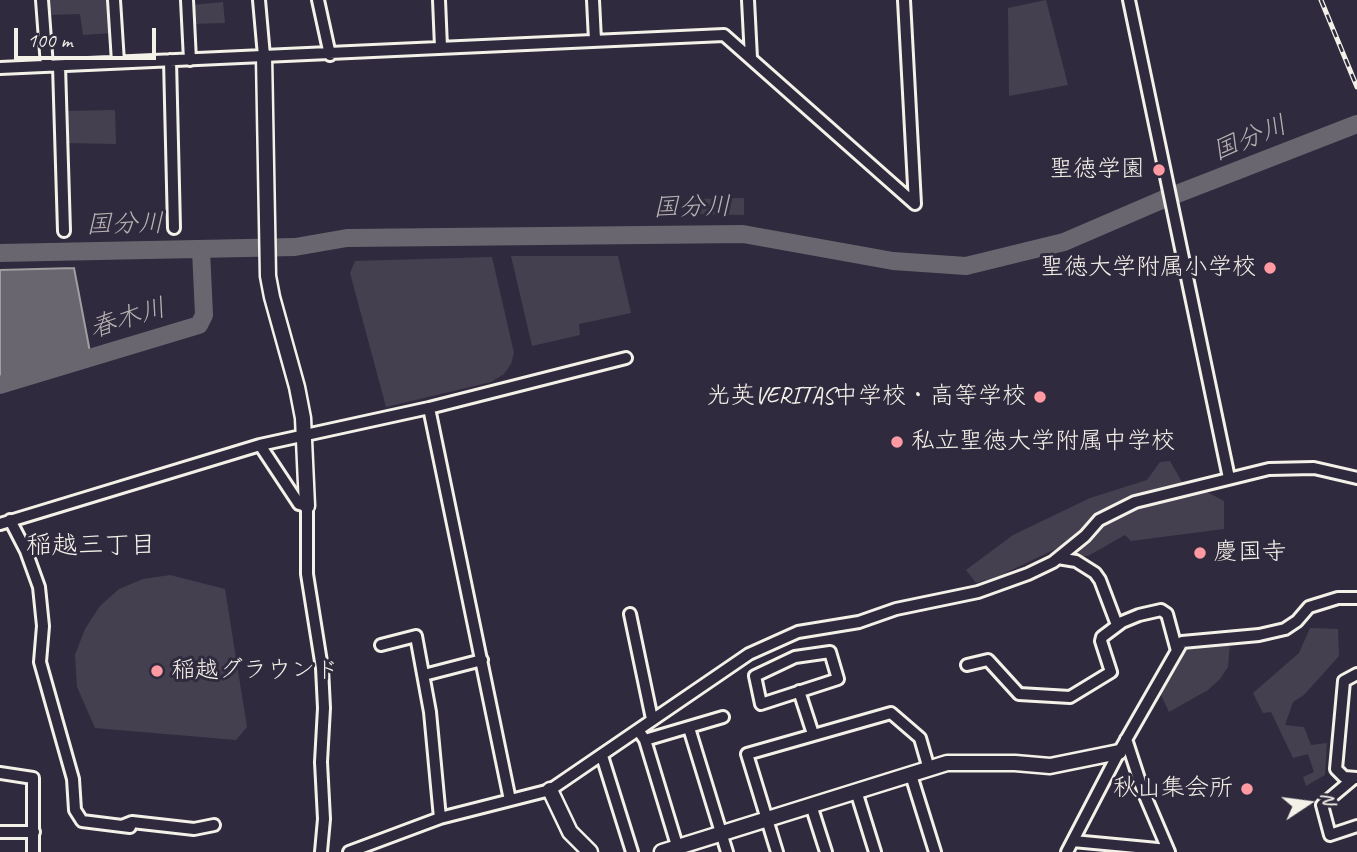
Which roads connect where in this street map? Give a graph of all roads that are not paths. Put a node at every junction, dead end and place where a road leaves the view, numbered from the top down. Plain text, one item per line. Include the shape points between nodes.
1 (42, 0) edge
2 (114, 0) edge
3 (187, 0) edge
4 (259, 0) edge
5 (318, 0) edge
6 (439, 0) edge
7 (593, 0) edge
8 (748, 0) edge
9 (904, 0) edge
10 (1129, 0) edge
11 (595, 40) junction
12 (441, 47) junction
13 (330, 55) junction
14 (264, 56) junction
15 (751, 58) junction
16 (170, 60) junction
17 (190, 60) junction
18 (118, 62) junction
19 (47, 66) junction
20 (59, 66) junction
21 (0, 68) edge
22 (174, 228) dead end
23 (64, 231) dead end
24 (626, 358) dead end
25 (429, 408) junction
26 (304, 435) junction
27 (260, 445) junction
28 (1229, 478) junction
29 (1357, 478) edge
30 (307, 506) junction
31 (5, 522) edge
32 (1058, 558) junction
33 (1357, 598) edge
34 (630, 614) dead end
35 (1117, 625) junction
36 (381, 645) dead end
37 (1177, 651) junction
38 (482, 660) junction
39 (967, 665) dead end
40 (1357, 674) edge
41 (424, 675) junction
42 (799, 691) junction
43 (723, 717) dead end
44 (652, 719) junction
45 (689, 728) junction
46 (638, 730) junction
47 (813, 734) junction
48 (645, 740) junction
49 (1122, 746) junction
50 (602, 756) junction
51 (929, 769) junction
52 (0, 773) edge
53 (911, 775) junction
54 (1356, 778) edge
55 (550, 790) junction
56 (856, 791) junction
57 (510, 800) junction
58 (811, 805) junction
59 (440, 818) junction
60 (766, 819) junction
61 (214, 825) dead end
62 (1357, 826) edge
63 (0, 832) edge
64 (33, 832) junction
65 (722, 833) junction
66 (1073, 841) junction
67 (678, 850) edge
68 (585, 851) edge
69 (1169, 851) edge
70 (33, 852) edge
71 (321, 852) edge
72 (349, 852) edge
73 (632, 852) edge
74 (662, 852) edge
75 (727, 852) edge
76 (777, 852) edge
77 (826, 852) edge
78 (875, 852) edge
79 (935, 852) edge
80 (1067, 852) edge

1 - 19 street
2 - 18 street
3 - 17 street
4 - 14 street
5 - 13 street
6 - 12 street
7 - 11 street
8 - 15 street
9 - 15 street via 915,204
10 - 28 street
11 - 12 street
11 - 15 street via 724,36
12 - 13 street
13 - 14 street
14 - 17 street
14 - 26 street via 268,267
16 - 17 street
16 - 18 street
16 - 22 street
18 - 20 street
19 - 20 street
19 - 21 street
20 - 23 street
24 - 25 street
25 - 26 street
25 - 38 street
26 - 27 street
26 - 30 street
27 - 30 street via 299,504
27 - 31 street
28 - 29 street via 1269,469 1314,468
28 - 32 street via 1115,511
30 - 71 street via 307,574 324,708
31 - 61 street via 26,551 40,587 40,662 73,779 75,810 82,821 194,829
32 - 35 street via 1076,561 1095,573
32 - 44 street via 978,592 798,632 750,653
33 - 37 street via 1338,598 1309,607 1285,629 1196,639 1182,642
34 - 44 street
35 - 37 street via 1161,610 1167,614
35 - 39 street via 1101,641 1111,672 1070,697 1018,694 988,660
36 - 41 street via 416,636
37 - 49 street
38 - 41 street
38 - 57 street
40 - 54 street via 1344,681 1336,769 1344,777
41 - 59 street
42 - 42 street via 761,704 755,676 795,657 830,652 838,679
42 - 47 street
43 - 45 street
44 - 46 street
45 - 48 street
45 - 65 street
46 - 48 street
46 - 50 street
47 - 51 street via 891,713 920,738
47 - 60 street via 747,754
48 - 67 street
49 - 51 street via 1050,766 954,762
49 - 66 street
49 - 69 street
50 - 55 street
50 - 73 street
51 - 53 street
52 - 64 street via 33,778
53 - 56 street
53 - 79 street
54 - 62 street via 1322,805 1330,835
55 - 57 street
55 - 68 street via 570,832
56 - 58 street
56 - 78 street
57 - 59 street
58 - 60 street
58 - 77 street
59 - 72 street
60 - 65 street
60 - 76 street
63 - 64 street
64 - 70 street
65 - 67 street
65 - 75 street
66 - 69 street
66 - 80 street
67 - 74 street

